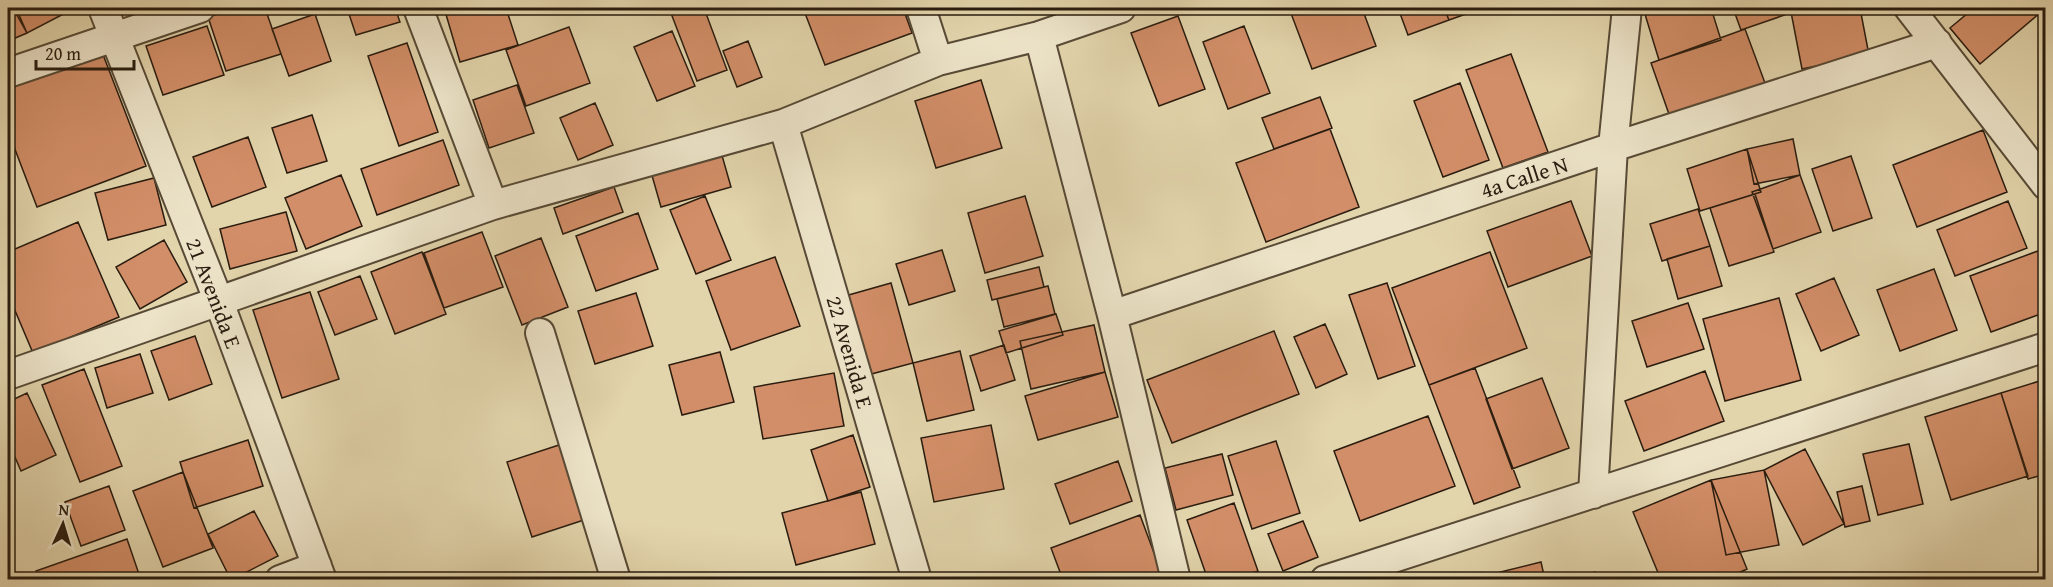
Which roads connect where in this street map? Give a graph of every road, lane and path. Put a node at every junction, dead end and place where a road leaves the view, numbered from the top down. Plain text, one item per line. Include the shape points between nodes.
1 (102, 8) edge
2 (200, 8) edge
3 (418, 8) edge
4 (921, 8) edge
5 (1121, 8) edge
6 (1627, 8) edge
7 (1909, 8) edge
8 (113, 36) junction
9 (1039, 36) junction
10 (1937, 43) junction
11 (938, 61) junction
12 (8, 73) edge
13 (783, 124) junction
14 (1613, 147) junction
15 (2046, 185) edge
16 (493, 206) junction
17 (219, 302) junction
18 (1112, 315) junction
19 (540, 333) dead end
20 (2046, 347) edge
21 (8, 375) edge
22 (1593, 494) junction
23 (320, 573) edge
24 (280, 579) edge
25 (616, 579) edge
26 (916, 579) edge
27 (1176, 579) edge
28 (1325, 579) edge

1 - 8 street, 21 Avenida E
2 - 8 street
3 - 16 street
4 - 11 street
5 - 9 street
6 - 14 street
7 - 10 street
8 - 12 street
8 - 17 street, 21 Avenida E
9 - 11 street
9 - 18 street
10 - 14 street, 4a Calle N
10 - 15 street
11 - 13 street
13 - 16 street
13 - 26 street, 22 Avenida E
14 - 18 street, 4a Calle N
14 - 22 street
16 - 17 street
17 - 21 street
17 - 23 street, 21 Avenida E
18 - 27 street
19 - 25 street
20 - 22 street
22 - 28 street
23 - 24 street

